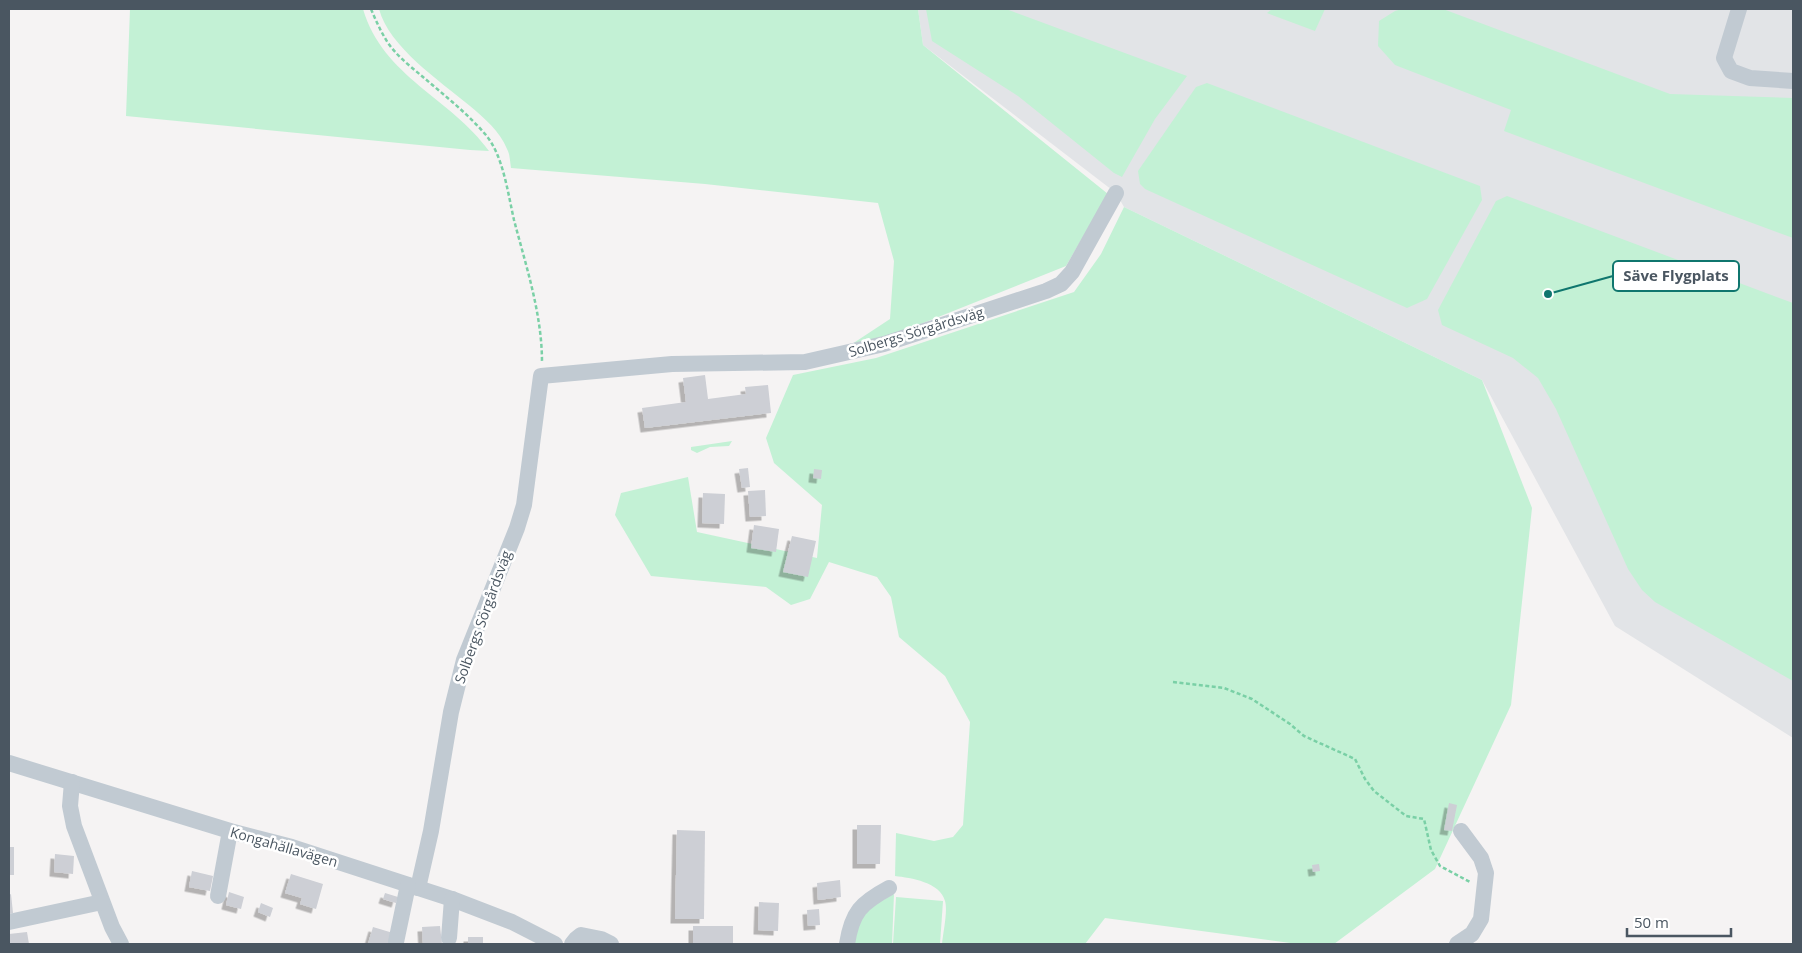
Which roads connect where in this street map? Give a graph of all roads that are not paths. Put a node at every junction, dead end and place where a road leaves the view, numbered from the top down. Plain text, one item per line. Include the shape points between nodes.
1 (1739, 9) edge
2 (1793, 81) edge
3 (1116, 193) dead end
4 (9, 763) edge
5 (72, 782) junction
6 (230, 831) junction
7 (1462, 831) dead end
8 (413, 887) junction
9 (889, 888) dead end
10 (218, 896) dead end
11 (452, 899) junction
12 (102, 902) junction
13 (9, 922) edge
14 (449, 938) dead end
15 (396, 942) dead end
16 (122, 944) edge
17 (555, 944) edge
18 (572, 944) edge
19 (611, 944) edge
20 (846, 944) edge
21 (1457, 944) edge

1 - 2 street via 1724,58 1731,71 1750,78
3 - 8 street, Solbergs Sörgårdsväg via 1072,272 1061,284 884,344 805,362 672,364 541,376 524,504 464,660 451,712 431,831
4 - 5 street, Kongahällavägen
5 - 6 street, Kongahällavägen
5 - 12 street via 72,820
6 - 8 street, Kongahällavägen via 292,847
6 - 10 street
7 - 21 street via 1486,873 1481,919 1472,934
8 - 11 street, Kongahällavägen
8 - 15 street, Solbergs Sörgårdsväg
9 - 20 street via 870,898 855,913
11 - 14 street
11 - 17 street, Kongahällavägen via 512,922
12 - 13 street
12 - 16 street
18 - 19 street via 581,935

